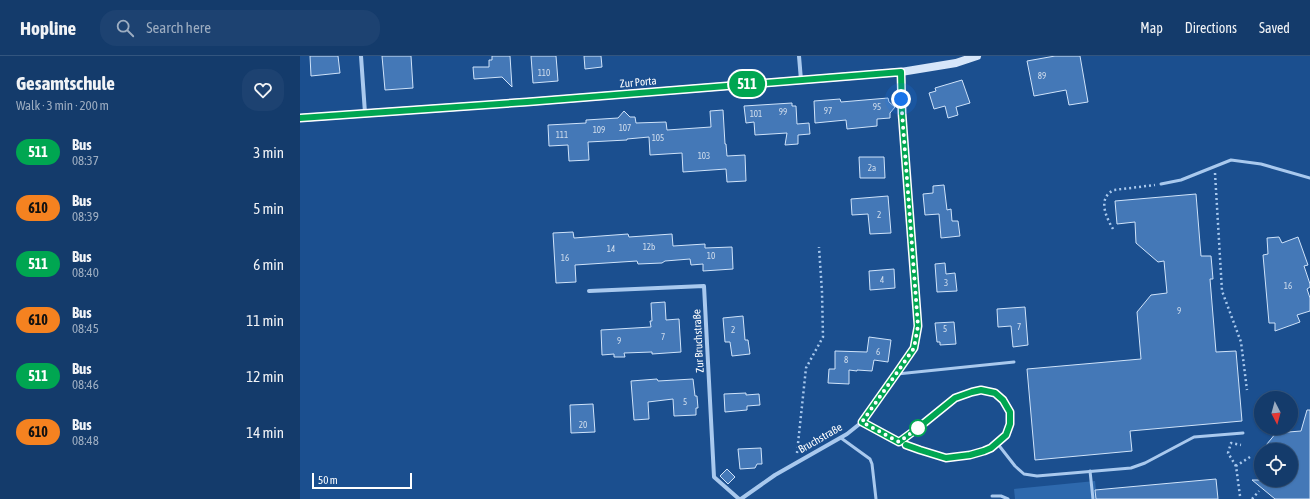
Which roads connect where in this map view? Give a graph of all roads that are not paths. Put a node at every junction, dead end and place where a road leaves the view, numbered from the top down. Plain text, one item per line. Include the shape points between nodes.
1 (361, 56) edge
2 (799, 56) edge
3 (976, 56) edge
4 (901, 72) junction
5 (801, 80) junction
6 (365, 114) junction
7 (300, 118) edge
8 (1310, 178) edge
9 (1161, 184) road end
10 (589, 291) dead end
11 (1014, 362) dead end
12 (896, 374) junction
13 (862, 422) junction
14 (1243, 433) dead end
15 (841, 438) junction
16 (899, 442) junction
17 (997, 443) junction
18 (1090, 471) junction
19 (992, 496) dead end
20 (740, 499) edge
21 (876, 499) edge
22 (1008, 499) edge
23 (1093, 499) edge

1 - 6 street
2 - 5 street
3 - 4 main road, Zur Porta via 956,64
4 - 5 main road, Zur Porta
4 - 12 street, Bruchstraße via 902,121 918,326 914,348
5 - 6 main road, Zur Porta
6 - 7 main road, Zur Porta
8 - 9 lane via 1261,164 1231,160 1181,180
10 - 20 street, Zur Bruchstraße via 704,286 714,477
11 - 12 lane
12 - 13 street, Bruchstraße
13 - 15 street, Bruchstraße
13 - 16 lane
14 - 18 lane via 1194,437 1131,468
15 - 20 street, Bruchstraße via 775,475
15 - 21 lane via 870,460
16 - 17 lane via 946,458 984,451
16 - 17 lane via 955,398 981,390 995,393 1010,412 1010,424 1006,435
17 - 18 lane via 1024,474 1037,476
18 - 23 lane
19 - 22 lane

